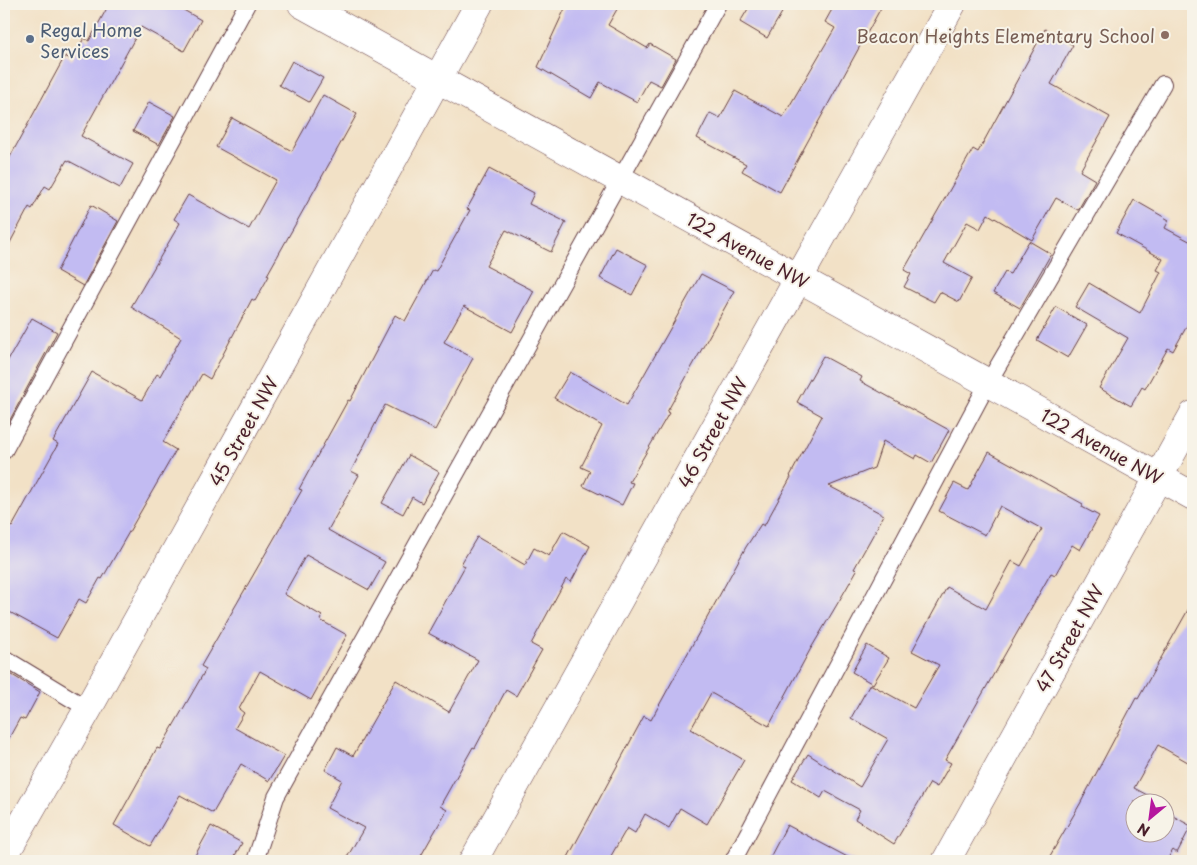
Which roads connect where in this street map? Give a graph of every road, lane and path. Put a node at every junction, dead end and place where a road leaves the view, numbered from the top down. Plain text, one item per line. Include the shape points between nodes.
1 (246, 4) edge
2 (302, 4) edge
3 (479, 4) edge
4 (718, 4) edge
5 (952, 4) edge
6 (438, 79) junction
7 (1163, 84) dead end
8 (620, 179) junction
9 (798, 278) junction
10 (988, 383) junction
11 (1193, 415) edge
12 (4, 451) edge
13 (1158, 477) junction
14 (1193, 496) edge
15 (4, 658) edge
16 (88, 709) junction
17 (4, 856) edge
18 (255, 861) edge
19 (473, 861) edge
20 (733, 861) edge
21 (946, 861) edge

1 - 12 lane
2 - 6 street, 122 Avenue NW
3 - 6 street, 45 Street NW
4 - 8 lane
5 - 9 street, 46 Street NW
6 - 8 street, 122 Avenue NW
6 - 16 street, 45 Street NW
7 - 10 lane
8 - 9 street, 122 Avenue NW
8 - 18 lane via 276,797
9 - 10 street, 122 Avenue NW
9 - 19 street, 46 Street NW
10 - 13 street, 122 Avenue NW
10 - 20 lane
11 - 13 street, 47 Street NW
13 - 14 street, 122 Avenue NW
13 - 21 street, 47 Street NW
15 - 16 lane
16 - 17 street, 45 Street NW

